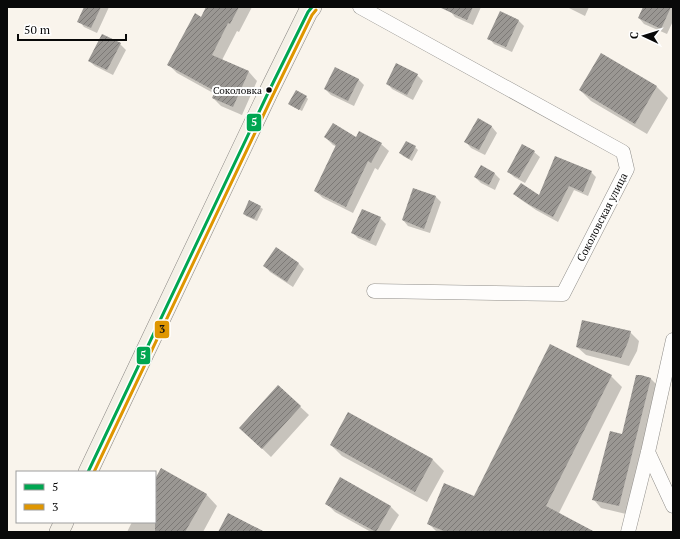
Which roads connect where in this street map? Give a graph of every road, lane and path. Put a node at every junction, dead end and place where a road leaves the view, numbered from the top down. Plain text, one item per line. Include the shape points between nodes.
1 (312, 7) edge
2 (360, 7) edge
3 (374, 291) dead end
4 (673, 340) edge
5 (648, 452) junction
6 (88, 471) edge
7 (673, 506) edge
8 (64, 523) edge
9 (59, 532) edge
10 (628, 532) edge

1 - 6 street via 264,100
2 - 3 street, Соколовская улица via 623,152 627,169 563,294
4 - 5 street
5 - 7 street
5 - 10 street
8 - 9 street

